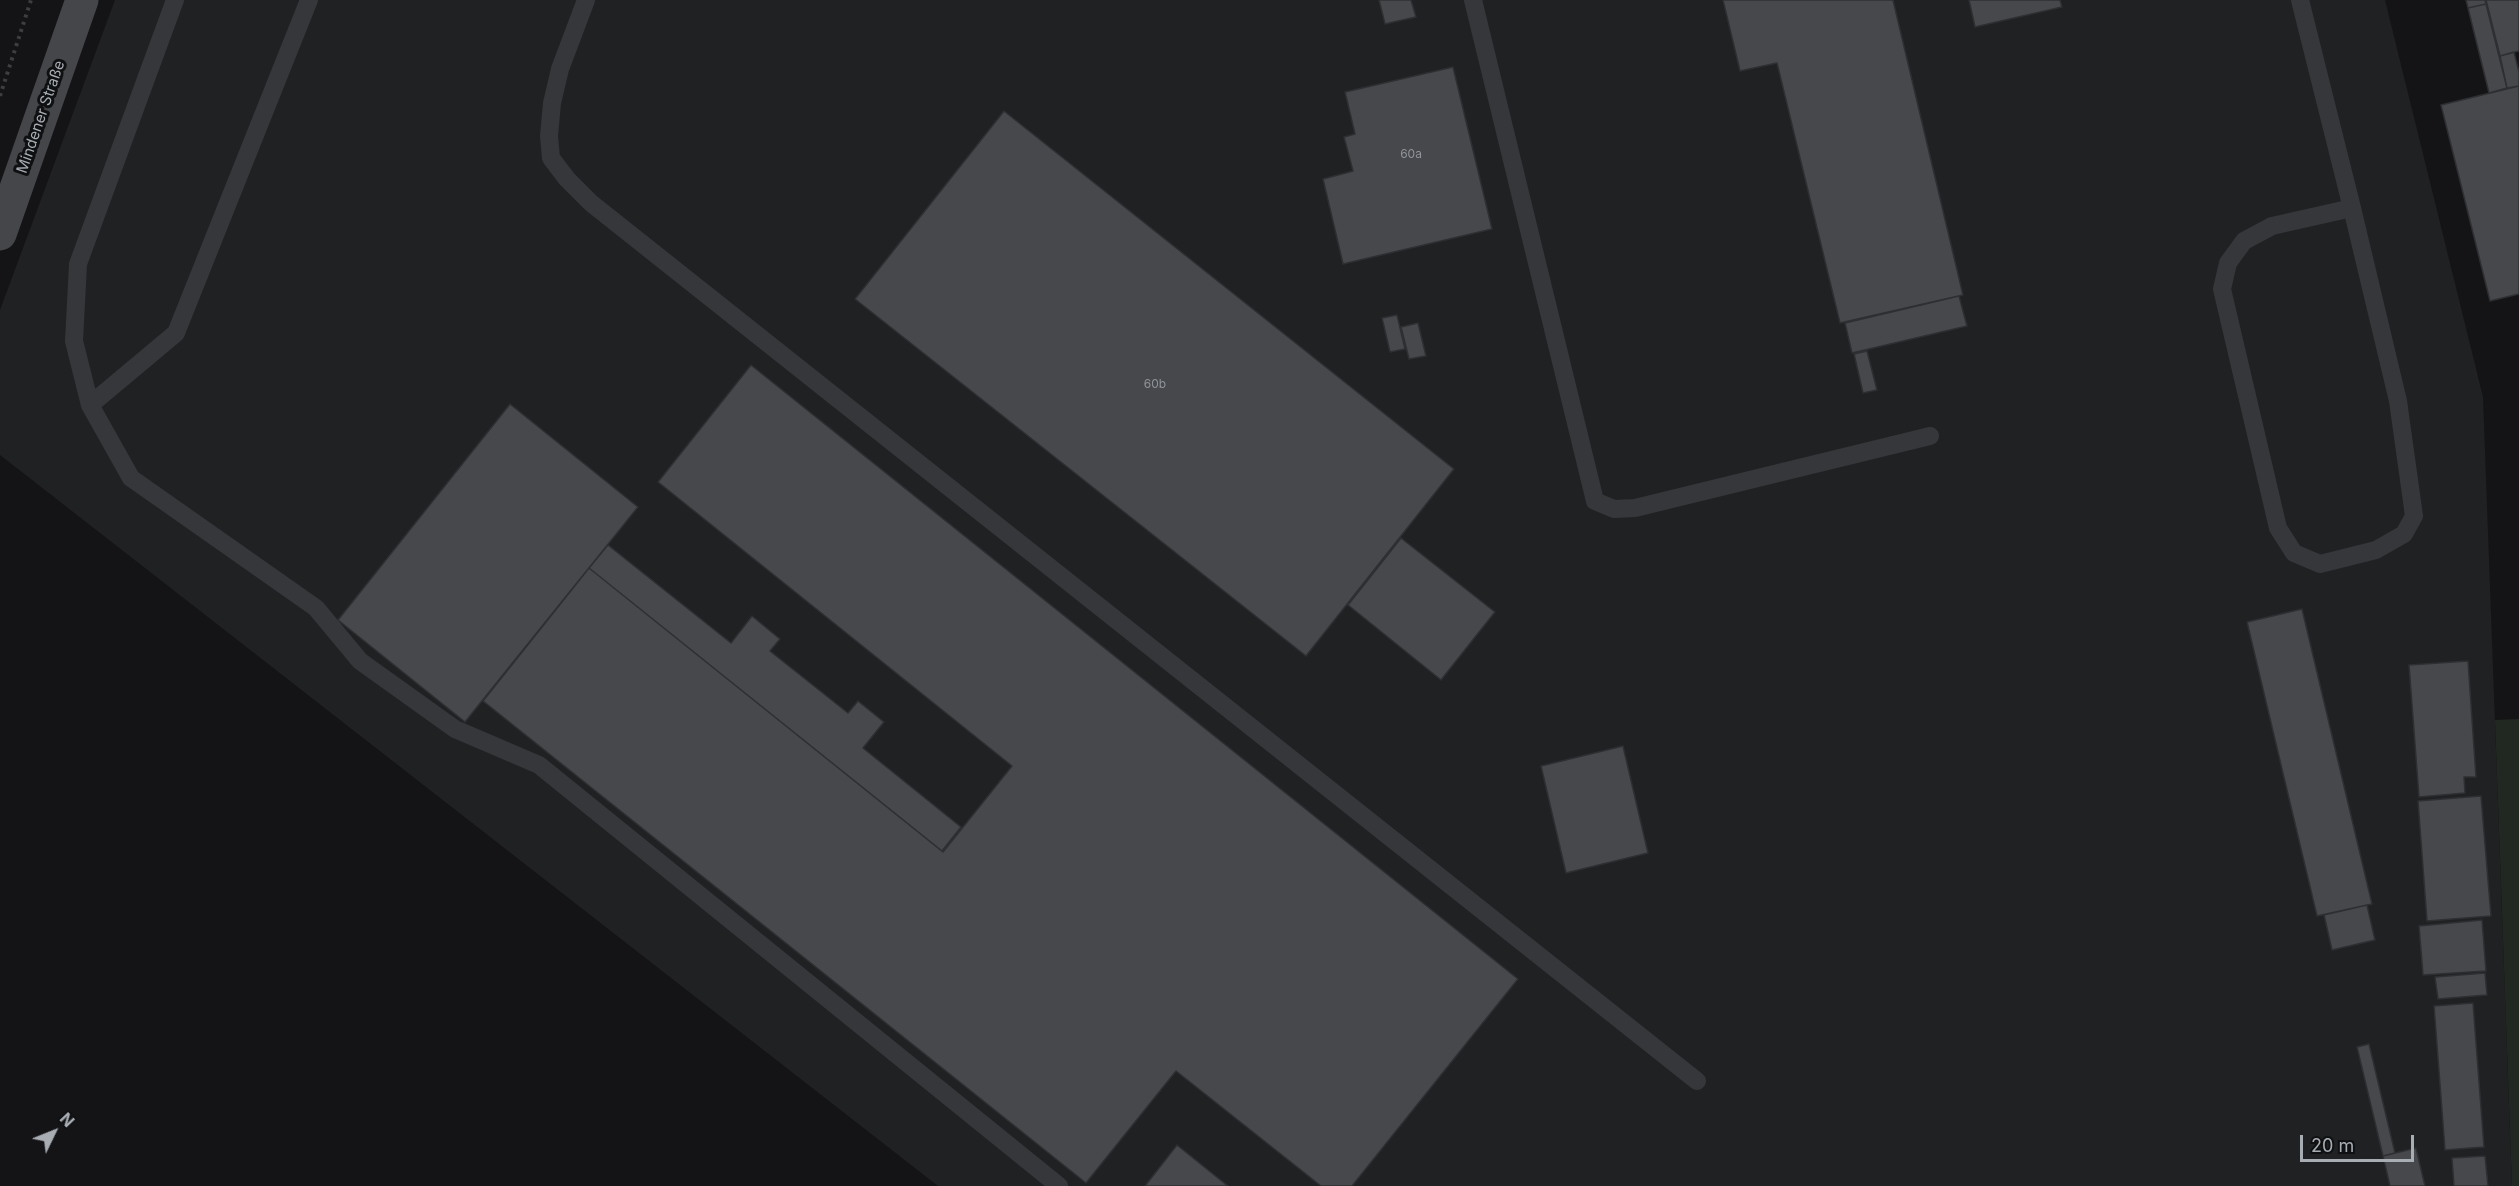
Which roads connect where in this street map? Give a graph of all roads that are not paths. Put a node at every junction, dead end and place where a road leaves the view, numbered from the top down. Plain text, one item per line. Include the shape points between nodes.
1 (82, 0) edge
2 (175, 0) edge
3 (309, 0) edge
4 (586, 0) edge
5 (1473, 0) edge
6 (2300, 0) edge
7 (2352, 208) junction
8 (0, 234) edge
9 (90, 405) junction
10 (1930, 436) dead end
11 (1697, 1080) dead end
12 (1059, 1186) edge

1 - 8 main road, Mindener Straße
2 - 9 lane via 78,264 74,341
3 - 9 lane via 176,333
4 - 11 lane via 552,102 551,158 567,179 600,210
5 - 10 lane via 1595,501 1614,509 1635,508
6 - 7 lane
7 - 7 lane via 2398,400 2414,516 2404,534 2376,550 2319,564 2294,553 2278,528 2222,289 2228,263 2244,241 2272,226
9 - 12 lane via 131,478 316,608 360,661 455,729 540,765

